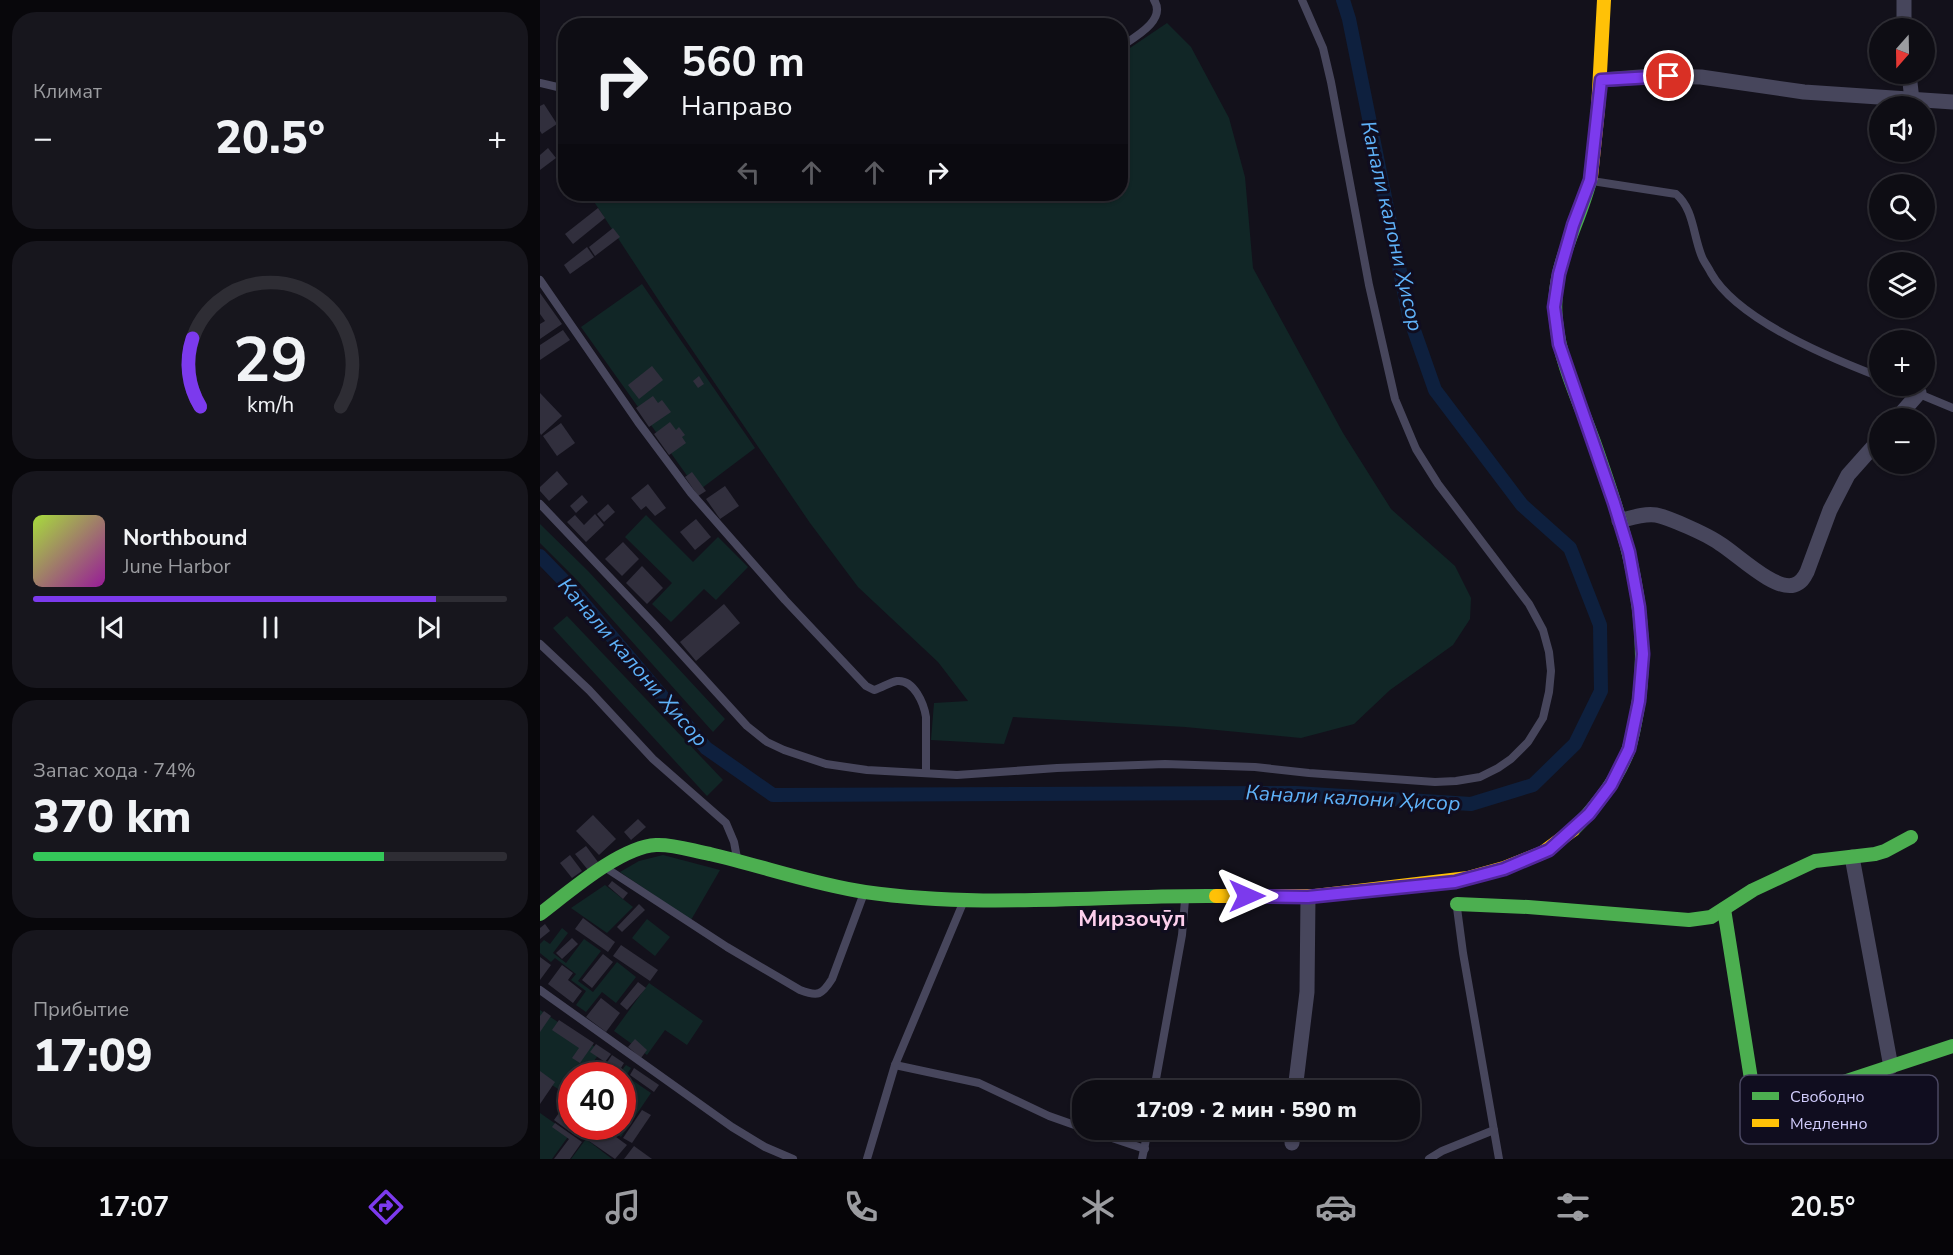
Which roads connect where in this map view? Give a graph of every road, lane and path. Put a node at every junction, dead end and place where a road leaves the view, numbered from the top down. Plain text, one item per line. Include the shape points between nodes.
1 (1154, 0) edge
2 (1302, 0) edge
3 (1604, 0) edge
4 (1904, 0) edge
5 (1904, 18) edge
6 (1128, 41) edge
7 (1601, 80) junction
8 (540, 83) edge
9 (558, 87) edge
10 (1869, 97) edge
11 (1935, 101) edge
12 (1953, 102) edge
13 (1590, 180) junction
14 (540, 280) edge
15 (1869, 372) edge
16 (1916, 396) edge
17 (1926, 396) edge
18 (1906, 408) edge
19 (1953, 408) edge
20 (1869, 451) edge
21 (540, 504) edge
22 (1619, 521) junction
23 (540, 644) edge
24 (926, 773) junction
25 (1911, 837) dead end
26 (1852, 857) junction
27 (737, 860) junction
28 (605, 868) junction
29 (1455, 882) junction
30 (864, 892) junction
31 (1185, 896) junction
32 (1308, 897) junction
33 (964, 902) junction
34 (1457, 904) junction
35 (1724, 909) junction
36 (540, 914) edge
37 (540, 990) edge
38 (1953, 1046) edge
39 (895, 1065) junction
40 (1891, 1066) junction
41 (1750, 1075) edge
42 (1864, 1075) edge
43 (1156, 1080) edge
44 (1296, 1080) edge
45 (1072, 1124) edge
46 (1494, 1130) junction
47 (1118, 1140) edge
48 (1146, 1140) edge
49 (1145, 1149) junction
50 (793, 1159) edge
51 (867, 1159) edge
52 (1142, 1159) edge
53 (1429, 1159) edge
54 (1500, 1159) edge

1 - 6 lane via 1157,17
2 - 24 lane via 1323,48 1331,82 1395,399 1416,449 1438,484 1529,604 1543,630 1551,671 1543,718 1511,759 1480,777 1456,781 1397,781 1255,767 1165,764 957,775
3 - 7 street
4 - 5 street
7 - 10 street via 1701,77
7 - 13 street
8 - 9 lane
11 - 12 street
13 - 15 lane via 1676,194 1688,210 1702,257 1732,300 1790,336
13 - 22 street via 1559,274 1554,307 1559,344
14 - 24 lane via 691,494 785,600 866,686 874,690 898,681 914,689 925,710
16 - 18 street
17 - 19 lane
20 - 22 street via 1848,475 1807,572 1795,585 1775,582 1718,542 1673,520 1648,514
21 - 24 lane via 747,726 767,742 826,764
22 - 29 street via 1639,607 1643,654 1629,749 1611,785 1589,814 1549,850 1504,869
23 - 27 lane via 653,759 726,823
25 - 26 street via 1885,851
26 - 35 street via 1815,861
26 - 40 street
27 - 28 street via 655,845 640,847
27 - 30 street
28 - 30 lane via 727,947 811,994 824,990 832,979
28 - 36 street
29 - 32 street
29 - 34 lane
30 - 33 street
31 - 32 street
31 - 33 street
31 - 43 lane via 1182,935
32 - 44 street via 1307,992
33 - 39 lane
34 - 35 street via 1689,920 1704,919
34 - 46 lane
35 - 41 street
37 - 50 lane via 732,1127
38 - 40 street
39 - 45 lane via 979,1083
39 - 51 lane
40 - 42 street
46 - 53 lane
46 - 54 lane
47 - 49 lane
48 - 49 lane
49 - 52 lane

